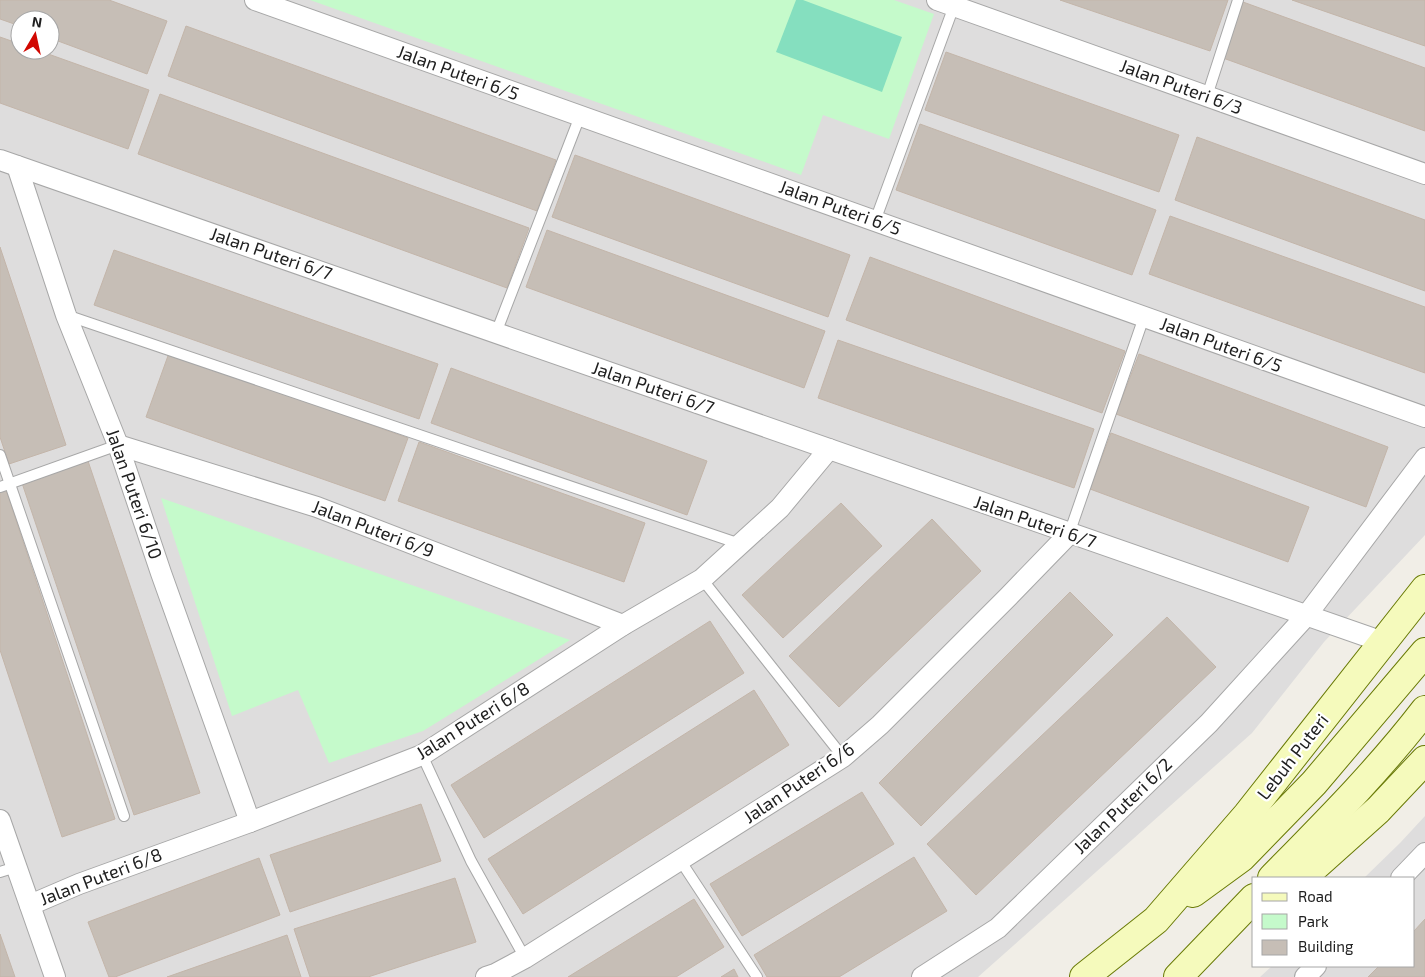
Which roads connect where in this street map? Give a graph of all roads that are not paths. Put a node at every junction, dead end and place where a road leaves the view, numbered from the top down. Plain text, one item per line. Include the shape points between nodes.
1 (255, 0) edge
2 (1238, 0) edge
3 (946, 3) edge
4 (1207, 96) junction
5 (580, 116) junction
6 (8, 163) edge
7 (1425, 174) edge
8 (875, 221) junction
9 (66, 315) junction
10 (1144, 317) junction
11 (496, 333) junction
12 (1425, 417) edge
13 (118, 445) junction
14 (829, 449) junction
15 (0, 455) edge
16 (1425, 458) edge
17 (5, 486) edge
18 (1069, 534) junction
19 (740, 544) junction
20 (702, 579) junction
21 (1425, 589) edge
22 (1306, 616) junction
23 (623, 626) junction
24 (1383, 642) junction
25 (1425, 652) edge
26 (1425, 710) edge
27 (422, 756) junction
28 (844, 757) junction
29 (1425, 760) edge
30 (124, 816) dead end
31 (0, 820) edge
32 (250, 822) junction
33 (1425, 853) edge
34 (680, 860) junction
35 (8, 869) edge
36 (1273, 877) edge
37 (1303, 877) edge
38 (1401, 877) edge
39 (1252, 900) edge
40 (30, 905) junction
41 (1156, 920) junction
42 (1252, 923) edge
43 (525, 958) junction
44 (1315, 967) edge
45 (55, 977) edge
46 (486, 977) edge
47 (757, 977) edge
48 (922, 977) edge
49 (1084, 977) edge
50 (1178, 977) edge
51 (1186, 977) edge
52 (1305, 977) edge

1 - 5 street, Jalan Puteri 6/5
2 - 4 lane
3 - 4 street, Jalan Puteri 6/3
3 - 8 lane
4 - 7 street, Jalan Puteri 6/3
5 - 8 street, Jalan Puteri 6/5
5 - 11 lane
6 - 9 street, Jalan Puteri 6/10
6 - 11 street, Jalan Puteri 6/7
8 - 10 street, Jalan Puteri 6/5
9 - 13 street, Jalan Puteri 6/10
9 - 19 lane
10 - 12 street, Jalan Puteri 6/5
10 - 18 lane
11 - 14 street, Jalan Puteri 6/7
13 - 17 lane
13 - 23 street, Jalan Puteri 6/9 via 317,507
13 - 32 street, Jalan Puteri 6/10
14 - 18 street, Jalan Puteri 6/7
14 - 19 street, Jalan Puteri 6/8 via 780,508
15 - 17 lane
16 - 22 street, Jalan Puteri 6/2
17 - 30 lane
18 - 22 street, Jalan Puteri 6/7
18 - 28 street, Jalan Puteri 6/6 via 880,725
19 - 20 street, Jalan Puteri 6/8
20 - 23 street, Jalan Puteri 6/8
20 - 28 lane
21 - 24 main road, Lebuh Puteri
22 - 24 street, Jalan Puteri 6/7
22 - 48 street, Jalan Puteri 6/2 via 1209,723 998,928
23 - 27 street, Jalan Puteri 6/8
24 - 41 main road, Lebuh Puteri via 1248,815
25 - 41 main road, Lebuh Puteri via 1314,783 1241,858
26 - 36 main road via 1404,737
27 - 32 street, Jalan Puteri 6/8
27 - 43 lane via 471,862
28 - 34 street, Jalan Puteri 6/6
29 - 37 main road via 1378,810
31 - 35 street
32 - 40 street, Jalan Puteri 6/8
33 - 38 street
34 - 43 street, Jalan Puteri 6/6
34 - 47 lane
35 - 40 street
39 - 50 main road
40 - 45 street
41 - 49 main road, Lebuh Puteri
42 - 51 main road
43 - 46 street, Jalan Puteri 6/6
44 - 52 street

